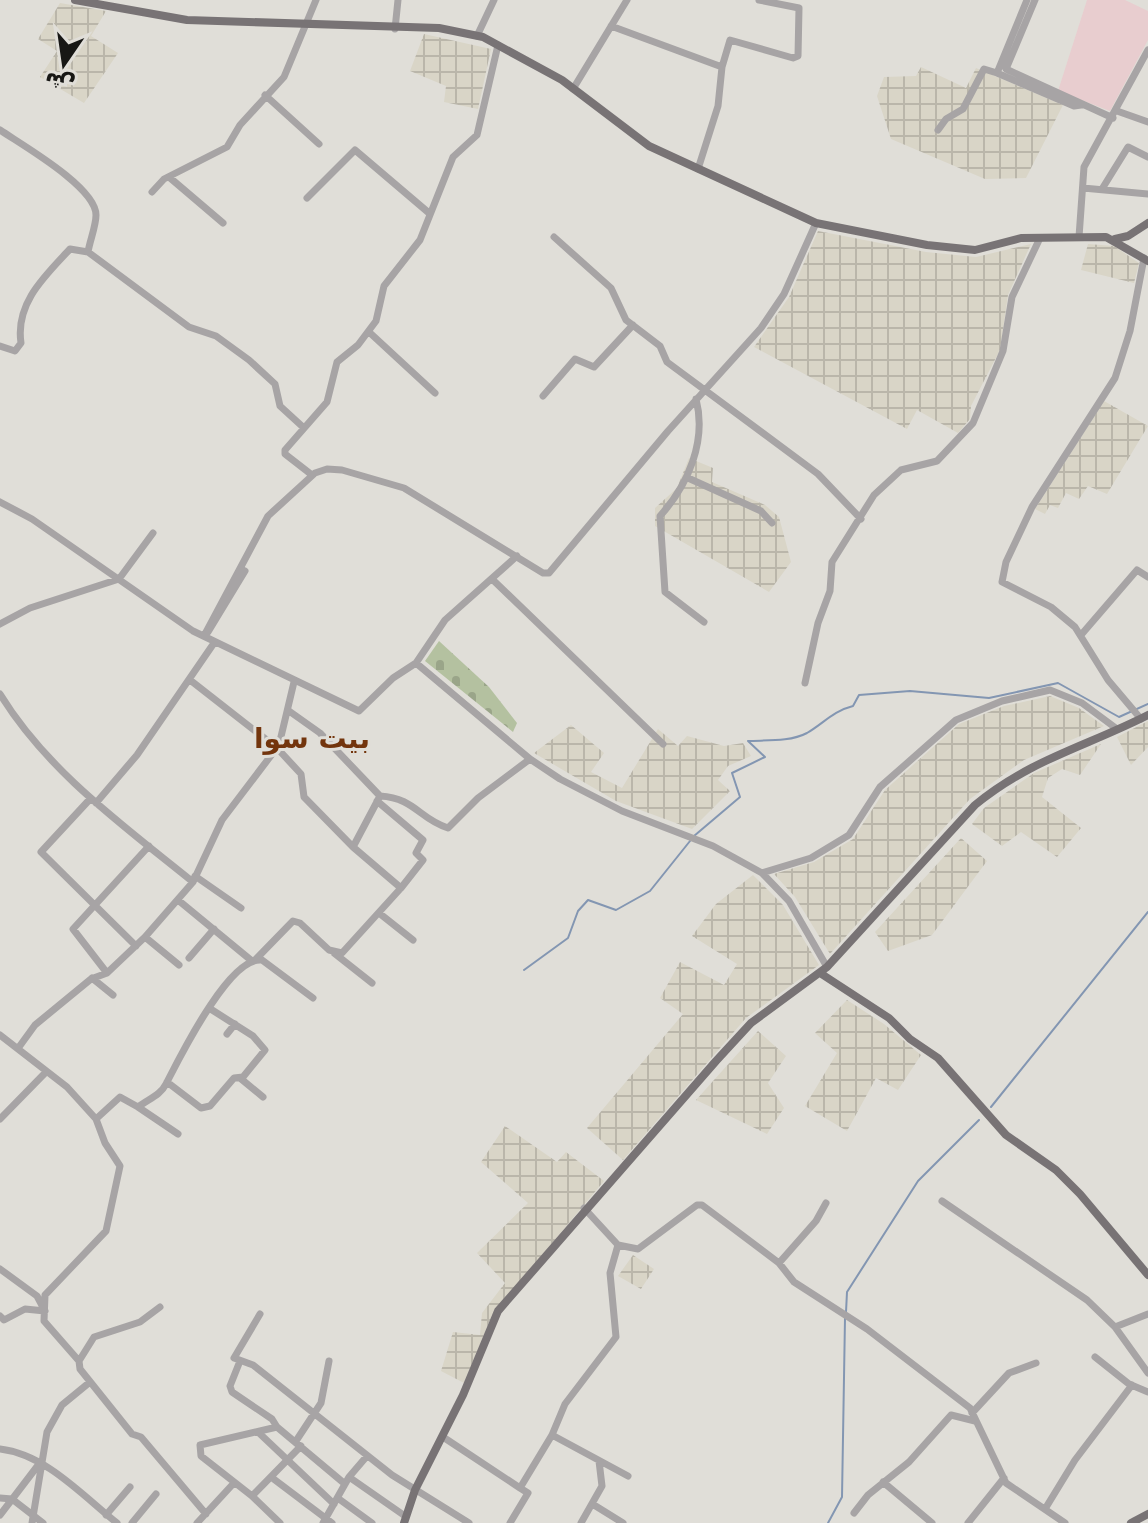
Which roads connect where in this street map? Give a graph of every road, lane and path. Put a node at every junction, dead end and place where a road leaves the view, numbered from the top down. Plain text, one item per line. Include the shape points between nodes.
1 (75, 0) edge
2 (316, 0) edge
3 (398, 0) edge
4 (494, 0) edge
5 (627, 0) edge
6 (759, 0) edge
7 (1027, 0) edge
8 (1035, 0) edge
9 (306, 25) junction
10 (611, 26) junction
11 (395, 29) junction
12 (477, 36) junction
13 (498, 45) junction
14 (1148, 50) edge
15 (722, 67) junction
16 (997, 73) junction
17 (573, 89) junction
18 (265, 95) junction
19 (1081, 105) junction
20 (1115, 114) junction
21 (1148, 122) edge
22 (0, 130) edge
23 (938, 130) dead end
24 (319, 144) dead end
25 (1148, 157) edge
26 (698, 169) junction
27 (169, 177) junction
28 (1083, 188) junction
29 (1102, 189) junction
30 (152, 192) dead end
31 (1148, 194) edge
32 (307, 198) dead end
33 (429, 213) junction
34 (223, 223) dead end
35 (816, 223) junction
36 (1148, 223) edge
37 (554, 237) dead end
38 (1079, 237) junction
39 (1040, 238) junction
40 (1114, 239) junction
41 (88, 252) junction
42 (1146, 259) edge
43 (633, 325) junction
44 (369, 332) junction
45 (0, 346) edge
46 (706, 388) junction
47 (435, 393) dead end
48 (543, 396) dead end
49 (696, 399) junction
50 (304, 428) junction
51 (312, 475) junction
52 (688, 478) junction
53 (0, 502) edge
54 (861, 519) junction
55 (772, 523) dead end
56 (153, 533) dead end
57 (517, 556) junction
58 (1148, 577) edge
59 (119, 579) junction
60 (493, 580) junction
61 (704, 622) dead end
62 (0, 624) edge
63 (1081, 635) junction
64 (204, 636) junction
65 (214, 643) junction
66 (416, 663) junction
67 (190, 680) junction
68 (294, 682) junction
69 (805, 683) dead end
70 (0, 694) edge
71 (289, 711) junction
72 (1145, 717) edge
73 (1117, 729) junction
74 (663, 744) dead end
75 (277, 748) junction
76 (530, 759) junction
77 (379, 798) junction
78 (94, 800) junction
79 (149, 846) junction
80 (353, 847) junction
81 (762, 873) junction
82 (194, 879) junction
83 (401, 888) junction
84 (178, 900) junction
85 (97, 907) junction
86 (241, 908) dead end
87 (379, 913) junction
88 (214, 929) junction
89 (145, 937) junction
90 (413, 940) dead end
91 (136, 946) junction
92 (334, 953) junction
93 (189, 958) dead end
94 (254, 960) junction
95 (179, 965) dead end
96 (824, 970) junction
97 (107, 973) junction
98 (92, 978) junction
99 (372, 983) dead end
100 (113, 995) dead end
101 (313, 998) dead end
102 (209, 1008) junction
103 (235, 1024) junction
104 (227, 1034) dead end
105 (0, 1035) edge
106 (19, 1047) junction
107 (46, 1072) junction
108 (239, 1078) junction
109 (167, 1082) junction
110 (263, 1097) dead end
111 (138, 1107) junction
112 (0, 1119) edge
113 (96, 1119) junction
114 (178, 1134) dead end
115 (942, 1201) dead end
116 (826, 1203) dead end
117 (584, 1208) junction
118 (618, 1245) junction
119 (779, 1263) junction
120 (0, 1269) edge
121 (1148, 1275) edge
122 (160, 1307) dead end
123 (45, 1311) junction
124 (260, 1314) dead end
125 (1148, 1314) edge
126 (0, 1316) edge
127 (1115, 1327) junction
128 (1095, 1357) dead end
129 (79, 1361) junction
130 (240, 1361) junction
131 (329, 1361) dead end
132 (1036, 1363) dead end
133 (1148, 1373) edge
134 (90, 1382) junction
135 (1132, 1385) junction
136 (1148, 1392) edge
137 (972, 1413) junction
138 (316, 1415) junction
139 (977, 1422) junction
140 (277, 1427) junction
141 (258, 1432) junction
142 (552, 1435) junction
143 (443, 1437) junction
144 (299, 1444) junction
145 (0, 1449) edge
146 (367, 1456) junction
147 (287, 1460) junction
148 (599, 1461) junction
149 (41, 1463) junction
150 (628, 1476) dead end
151 (271, 1477) junction
152 (1004, 1478) junction
153 (347, 1480) junction
154 (883, 1482) junction
155 (233, 1484) junction
156 (130, 1487) dead end
157 (520, 1488) junction
158 (415, 1490) junction
159 (156, 1494) dead end
160 (252, 1496) junction
161 (0, 1498) edge
162 (12, 1499) junction
163 (336, 1502) junction
164 (594, 1505) junction
165 (1045, 1509) junction
166 (854, 1513) dead end
167 (1148, 1514) edge
168 (0, 1515) edge
169 (106, 1515) junction
170 (202, 1518) edge
171 (404, 1519) edge
172 (34, 1520) edge
173 (327, 1522) edge
174 (43, 1523) edge
175 (117, 1523) edge
176 (132, 1523) edge
177 (211, 1523) edge
178 (280, 1523) edge
179 (372, 1523) edge
180 (469, 1523) edge
181 (510, 1523) edge
182 (581, 1523) edge
183 (623, 1523) edge
184 (932, 1523) edge
185 (968, 1523) edge
186 (1065, 1523) edge
187 (1131, 1523) edge

1 - 9 main road via 187,20
2 - 9 street
3 - 11 street
4 - 12 street
5 - 10 street
6 - 15 street via 799,8 798,56 730,40
7 - 16 street
8 - 19 street via 1006,69
9 - 11 main road
9 - 18 street via 284,77
10 - 15 street
10 - 17 street
11 - 12 main road via 439,28
12 - 13 main road
13 - 17 main road
13 - 33 street via 477,135 453,157
14 - 20 street
15 - 26 street via 718,106
16 - 19 street
16 - 23 street via 984,69 963,109
17 - 26 main road via 649,146
18 - 24 street
18 - 27 street via 227,147
19 - 20 street
20 - 21 street
20 - 28 street via 1084,167
22 - 41 street via 88,195 97,213
25 - 29 street via 1128,147
26 - 35 main road
27 - 30 street
27 - 34 street
28 - 29 street
28 - 38 street
29 - 31 street
32 - 33 street via 355,150
33 - 44 street via 413,253 387,281
35 - 39 main road via 975,250
35 - 46 street via 774,311
36 - 40 main road
37 - 43 street via 611,288
38 - 39 main road
38 - 40 main road
39 - 54 street via 1012,297 1003,351 973,423 937,461 901,470 874,495
40 - 42 main road
41 - 45 street via 70,249 37,284 19,327 21,343 15,351
41 - 50 street via 189,327 216,336 249,360 275,384 280,406
42 - 63 street via 1115,378 1032,507 1002,582 1051,607
43 - 46 street via 660,346 667,362
43 - 48 street via 593,368 575,359
44 - 47 street
44 - 50 street via 337,362 327,402
46 - 49 street
46 - 54 street via 818,474
49 - 52 street via 702,420
49 - 57 street via 549,573
50 - 51 street via 285,454
51 - 57 street via 333,469 394,484
51 - 64 street via 273,511 256,551
52 - 55 street via 761,511
52 - 61 street via 660,516 663,583 665,592
53 - 59 street
54 - 69 street via 832,562 830,591
56 - 59 street
57 - 60 street
58 - 63 street via 1137,570
59 - 62 street via 30,608
59 - 64 street
60 - 66 street via 445,620
60 - 74 street
63 - 72 street via 1108,680
64 - 65 street
65 - 67 street
65 - 68 street
66 - 68 street via 359,711
66 - 76 street
67 - 75 street
67 - 78 street via 137,755
68 - 71 street
70 - 78 street via 19,722
71 - 75 street
71 - 77 street via 320,733
72 - 73 main road
73 - 81 street via 1082,703 1050,690 1002,701 956,720 880,787 849,835 811,858
73 - 96 main road via 1028,766 975,805
75 - 80 street via 301,774 304,797
75 - 82 street via 222,820
76 - 77 street via 448,828 429,822 418,807 399,797
76 - 81 street via 613,807 713,846
77 - 80 street
77 - 83 street via 423,840 416,853 423,860
78 - 79 street
78 - 85 street via 41,852
79 - 82 street
79 - 85 street
80 - 83 street
81 - 96 street via 789,901
82 - 84 street
82 - 86 street
83 - 87 street
84 - 88 street
84 - 89 street
85 - 91 street
85 - 97 street via 73,929
87 - 90 street
87 - 92 street via 346,950
88 - 93 street
88 - 94 street
89 - 91 street
89 - 95 street
91 - 97 street
92 - 94 street via 293,921
92 - 99 street
94 - 101 street
94 - 102 street via 229,980
96 - 117 main road via 751,1023
96 - 121 main road via 938,1058 988,1118 1064,1178
97 - 98 street
98 - 100 street
98 - 106 street via 35,1025
102 - 103 street
102 - 109 street
103 - 104 street
103 - 108 street via 265,1050
105 - 106 street
106 - 107 street
107 - 112 street
107 - 113 street
108 - 109 street via 210,1106 201,1108
108 - 110 street
109 - 111 street
111 - 113 street via 120,1097
111 - 114 street
113 - 123 street via 120,1166 106,1231 45,1295
115 - 127 street via 1065,1281
116 - 119 street
117 - 118 street
117 - 143 main road via 491,1323
118 - 119 street via 638,1249 702,1205
118 - 142 street via 610,1273 616,1337 565,1404
119 - 137 street via 794,1282 867,1329
120 - 123 street via 37,1296
122 - 129 street via 140,1322 94,1337
123 - 126 street via 25,1309 4,1320
123 - 129 street via 44,1321
124 - 130 street via 234,1355
125 - 127 street
127 - 133 street
128 - 135 street
129 - 134 street
130 - 138 street via 253,1365
130 - 140 street via 232,1392
131 - 138 street
132 - 137 street via 1009,1373
134 - 149 street via 53,1417
134 - 170 street
135 - 136 street
135 - 165 street
137 - 139 street
138 - 144 street
138 - 146 street
139 - 152 street
139 - 154 street via 951,1415 909,1462
140 - 141 street
140 - 144 street
141 - 147 street
141 - 155 street via 200,1445 201,1456
142 - 148 street
142 - 157 street
143 - 157 street
143 - 158 main road
144 - 147 street
144 - 153 street
145 - 149 street
146 - 153 street
146 - 158 street
147 - 151 street
147 - 163 street
148 - 150 street
148 - 164 street via 602,1486
149 - 162 street
149 - 169 street
149 - 172 street
151 - 160 street
151 - 173 street
152 - 165 street
152 - 185 street
153 - 163 street
153 - 171 street
154 - 166 street
154 - 184 street
155 - 160 street
155 - 170 street
156 - 169 street
157 - 181 street via 528,1493
158 - 171 main road
158 - 180 street
159 - 176 street
160 - 178 street
161 - 162 street
162 - 168 street
162 - 172 street
163 - 173 street
163 - 179 street
164 - 182 street
164 - 183 street
165 - 186 street
167 - 187 main road
169 - 175 street
170 - 177 street
172 - 174 street

